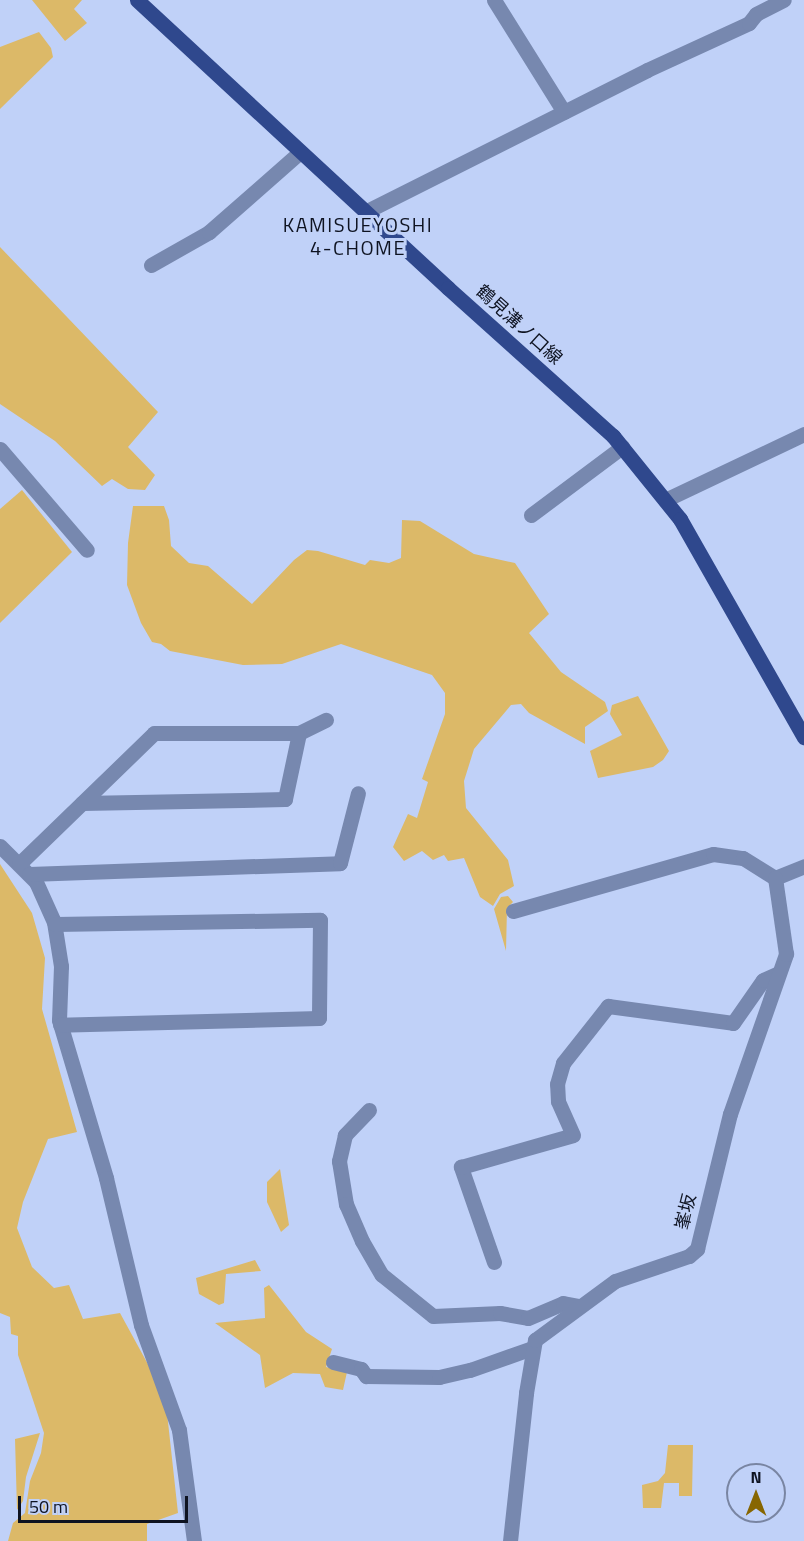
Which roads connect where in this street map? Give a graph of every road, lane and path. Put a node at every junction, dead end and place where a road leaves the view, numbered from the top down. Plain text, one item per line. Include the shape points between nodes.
1 (137, 0) edge
2 (494, 0) edge
3 (784, 0) edge
4 (564, 111) junction
5 (300, 152) junction
6 (365, 212) junction
7 (151, 265) dead end
8 (804, 434) edge
9 (622, 447) junction
10 (0, 449) edge
11 (665, 500) junction
12 (531, 515) dead end
13 (87, 550) dead end
14 (326, 720) dead end
15 (299, 733) junction
16 (804, 737) edge
17 (358, 793) dead end
18 (82, 803) junction
19 (0, 846) edge
20 (804, 866) edge
21 (24, 869) junction
22 (775, 878) junction
23 (513, 910) dead end
24 (55, 924) junction
25 (779, 973) junction
26 (60, 1025) junction
27 (369, 1110) dead end
28 (495, 1262) dead end
29 (579, 1306) junction
30 (532, 1348) junction
31 (333, 1362) dead end
32 (194, 1541) edge
33 (510, 1541) edge

1 - 5 main road, 鶴見溝ノ口線
2 - 4 street
3 - 4 street via 756,14 749,23
4 - 6 street
5 - 6 main road, 鶴見溝ノ口線
5 - 7 street via 209,232
6 - 9 main road, 鶴見溝ノ口線
8 - 11 street
9 - 11 main road, 鶴見溝ノ口線
9 - 12 street
10 - 13 street
11 - 16 main road, 鶴見溝ノ口線 via 680,519
14 - 15 street
15 - 18 street via 154,733
15 - 18 street via 285,799
17 - 21 street via 340,863
18 - 21 street
19 - 21 street
20 - 22 street
21 - 24 street via 45,898
22 - 23 street via 743,858 712,854
22 - 25 street, 峯坂 via 786,954
24 - 26 street via 61,966
24 - 26 street via 320,920 319,1018
25 - 28 street via 763,980 733,1023 608,1006 563,1063 557,1084 558,1101 573,1135 461,1167
25 - 29 street, 峯坂 via 730,1114 697,1249 689,1256 615,1281
26 - 32 street via 106,1178 141,1325 179,1430
27 - 29 street via 345,1135 339,1161 346,1204 382,1275 433,1316 500,1313 528,1318 563,1303
29 - 30 street, 峯坂 via 535,1340
30 - 31 street via 439,1377 366,1376 361,1369
30 - 33 street

